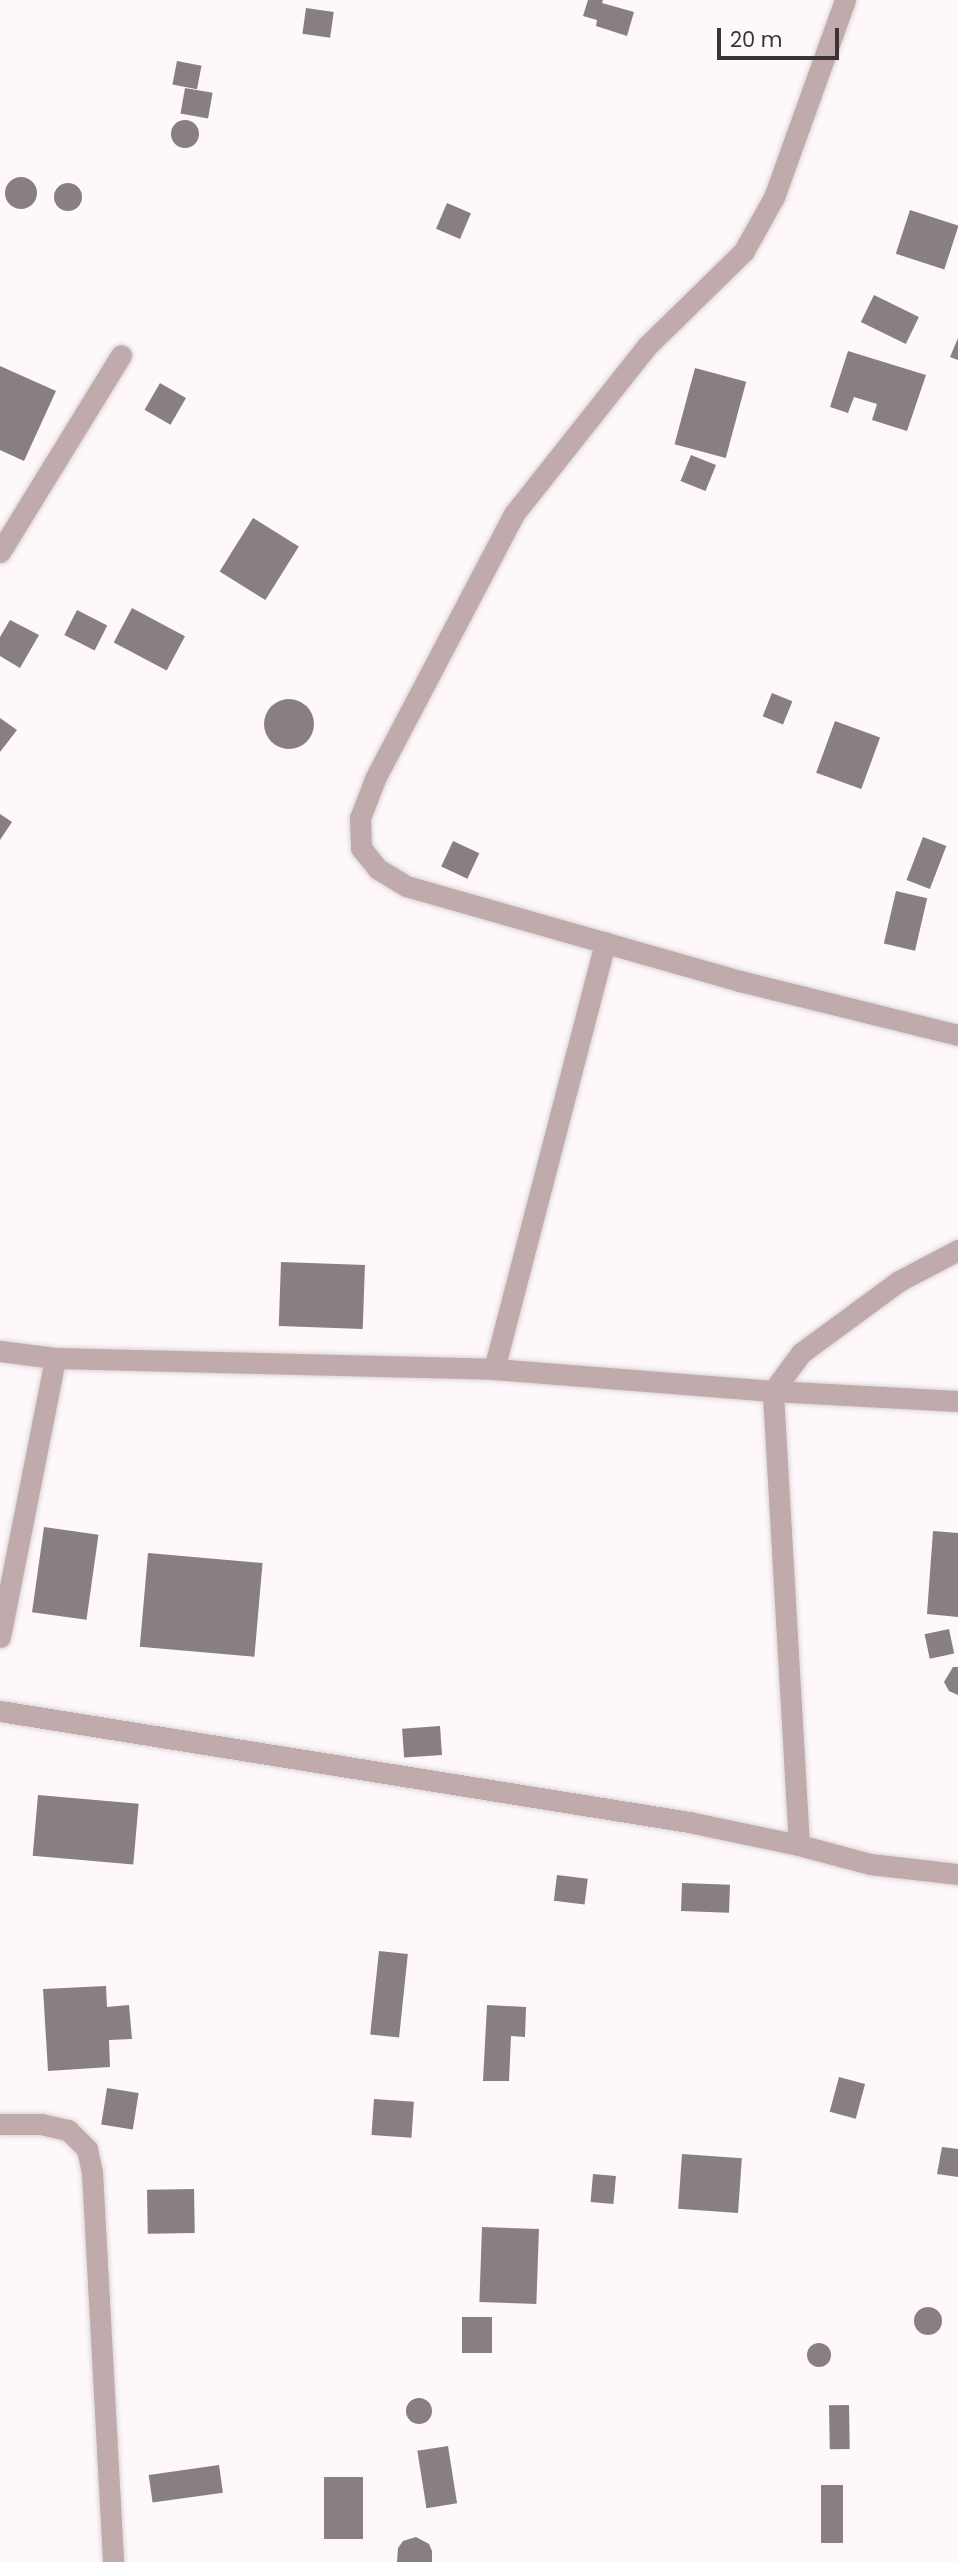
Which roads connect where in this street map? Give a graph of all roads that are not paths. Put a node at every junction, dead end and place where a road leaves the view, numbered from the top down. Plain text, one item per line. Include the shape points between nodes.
1 (845, 0) edge
2 (121, 355) dead end
3 (0, 552) edge
4 (605, 942) junction
5 (958, 1035) edge
6 (958, 1250) edge
7 (0, 1351) edge
8 (55, 1358) junction
9 (494, 1369) junction
10 (773, 1391) junction
11 (958, 1401) edge
12 (0, 1637) edge
13 (0, 1711) edge
14 (799, 1844) junction
15 (958, 1874) edge
16 (0, 2124) edge
17 (113, 2562) edge

1 - 4 street via 774,197 744,251 647,346 514,514 375,779 360,818 361,848 378,869 406,886
2 - 3 street
4 - 5 street
4 - 9 street
6 - 10 street via 899,1280 801,1353
7 - 8 street
8 - 9 street
8 - 12 street
9 - 10 street
10 - 11 street
10 - 14 street
13 - 14 street via 690,1822
14 - 15 street via 870,1864
16 - 17 street via 41,2124 68,2130 86,2149 92,2172

